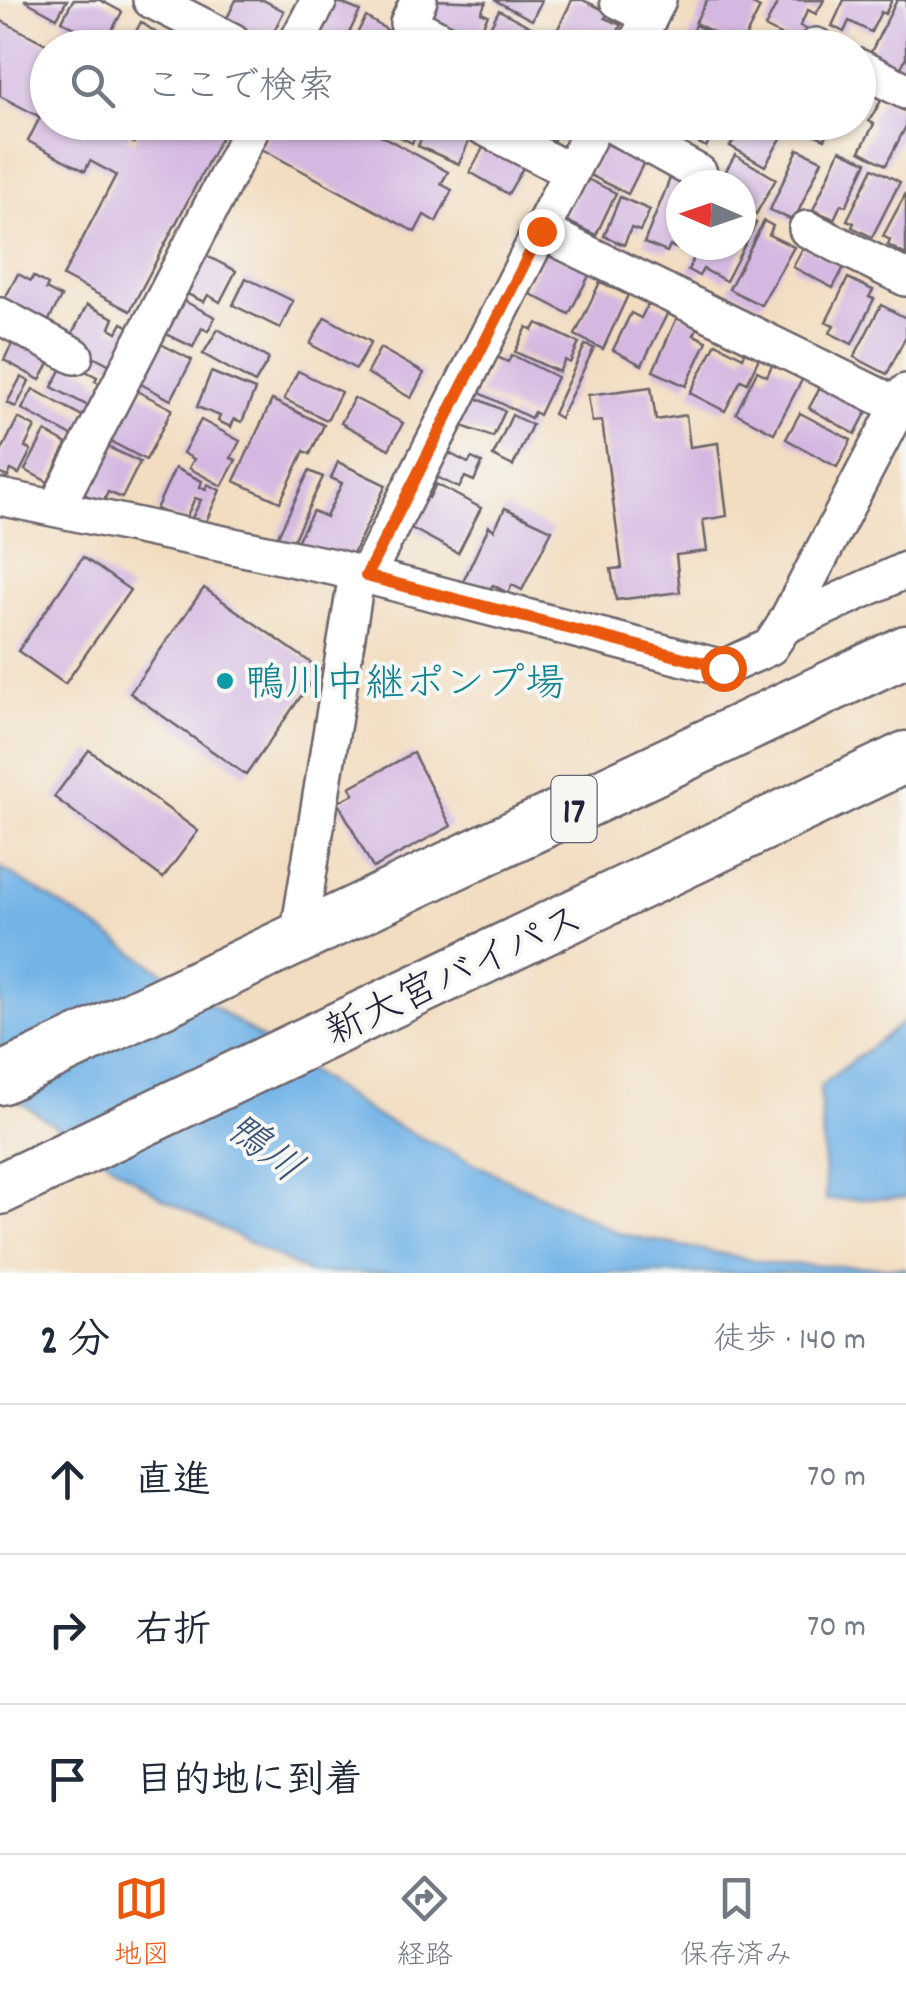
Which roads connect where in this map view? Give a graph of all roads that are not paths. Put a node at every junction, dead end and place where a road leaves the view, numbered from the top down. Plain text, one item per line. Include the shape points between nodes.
1 (151, 0) edge
2 (319, 0) edge
3 (419, 0) edge
4 (618, 0) edge
5 (654, 8) edge
6 (212, 30) edge
7 (303, 30) edge
8 (422, 30) edge
9 (876, 76) edge
10 (906, 91) edge
11 (247, 140) edge
12 (509, 140) edge
13 (587, 140) edge
14 (639, 140) edge
15 (693, 170) edge
16 (571, 172) junction
17 (807, 229) dead end
18 (541, 231) junction
19 (906, 278) edge
20 (0, 316) edge
21 (74, 356) dead end
22 (902, 399) edge
23 (0, 497) edge
24 (56, 508) junction
25 (906, 570) edge
26 (362, 575) junction
27 (784, 626) junction
28 (906, 651) edge
29 (906, 757) edge
30 (298, 938) junction
31 (0, 1079) edge
32 (0, 1189) edge

1 - 6 street
2 - 7 street
3 - 8 street via 408,23
4 - 5 street
9 - 10 street
11 - 24 street
12 - 16 street
13 - 16 street
14 - 15 street
16 - 18 street
17 - 19 street
18 - 22 street
18 - 26 street
20 - 21 street
22 - 27 street
23 - 24 street
24 - 26 street
25 - 27 street
26 - 27 street via 723,668 770,647
26 - 30 street
28 - 30 highway, 17
29 - 32 highway, 新大宮バイパス / 17
30 - 31 highway, 17

